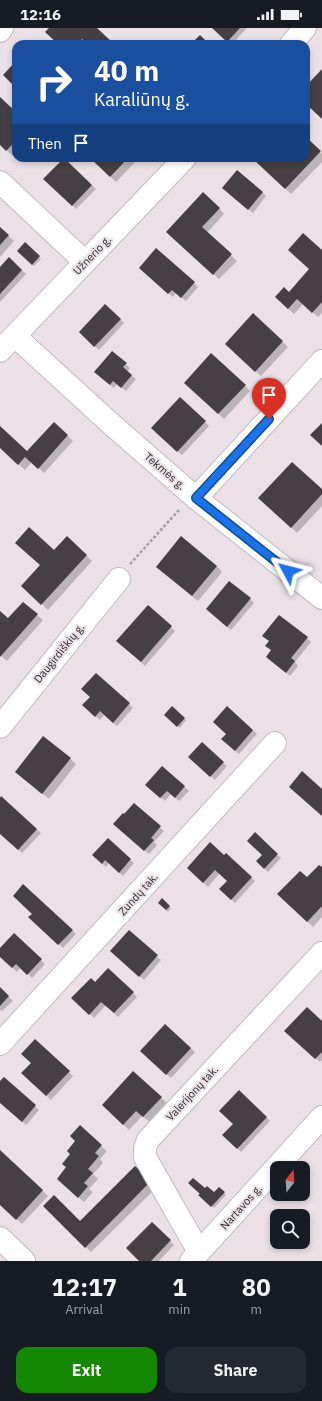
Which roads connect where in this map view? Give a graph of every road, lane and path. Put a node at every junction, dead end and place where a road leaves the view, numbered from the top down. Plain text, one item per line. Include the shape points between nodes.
1 (2, 28) edge
2 (305, 28) edge
3 (0, 31) edge
4 (294, 40) edge
5 (181, 162) edge
6 (0, 182) edge
7 (85, 262) junction
8 (14, 336) junction
9 (0, 352) edge
10 (322, 360) edge
11 (194, 496) junction
12 (119, 579) joint
13 (322, 598) edge
14 (0, 727) edge
15 (275, 743) dead end
16 (322, 953) edge
17 (0, 1044) edge
18 (322, 1117) edge
19 (0, 1238) edge
20 (195, 1257) edge
21 (24, 1261) edge

1 - 3 street
2 - 4 street
5 - 7 street, Užnerio g.
6 - 7 street
7 - 8 street, Užnerio g.
8 - 9 street, Užnerio g.
8 - 11 street, Tekmės g.
10 - 11 street
11 - 12 path
11 - 13 street, Tekmės g.
12 - 14 street, Daugirdiškių g.
15 - 17 street, Zundų tak.
16 - 20 street, Valerijonų tak. via 148,1140 145,1157
18 - 20 street, Nartavos g.
19 - 21 street

